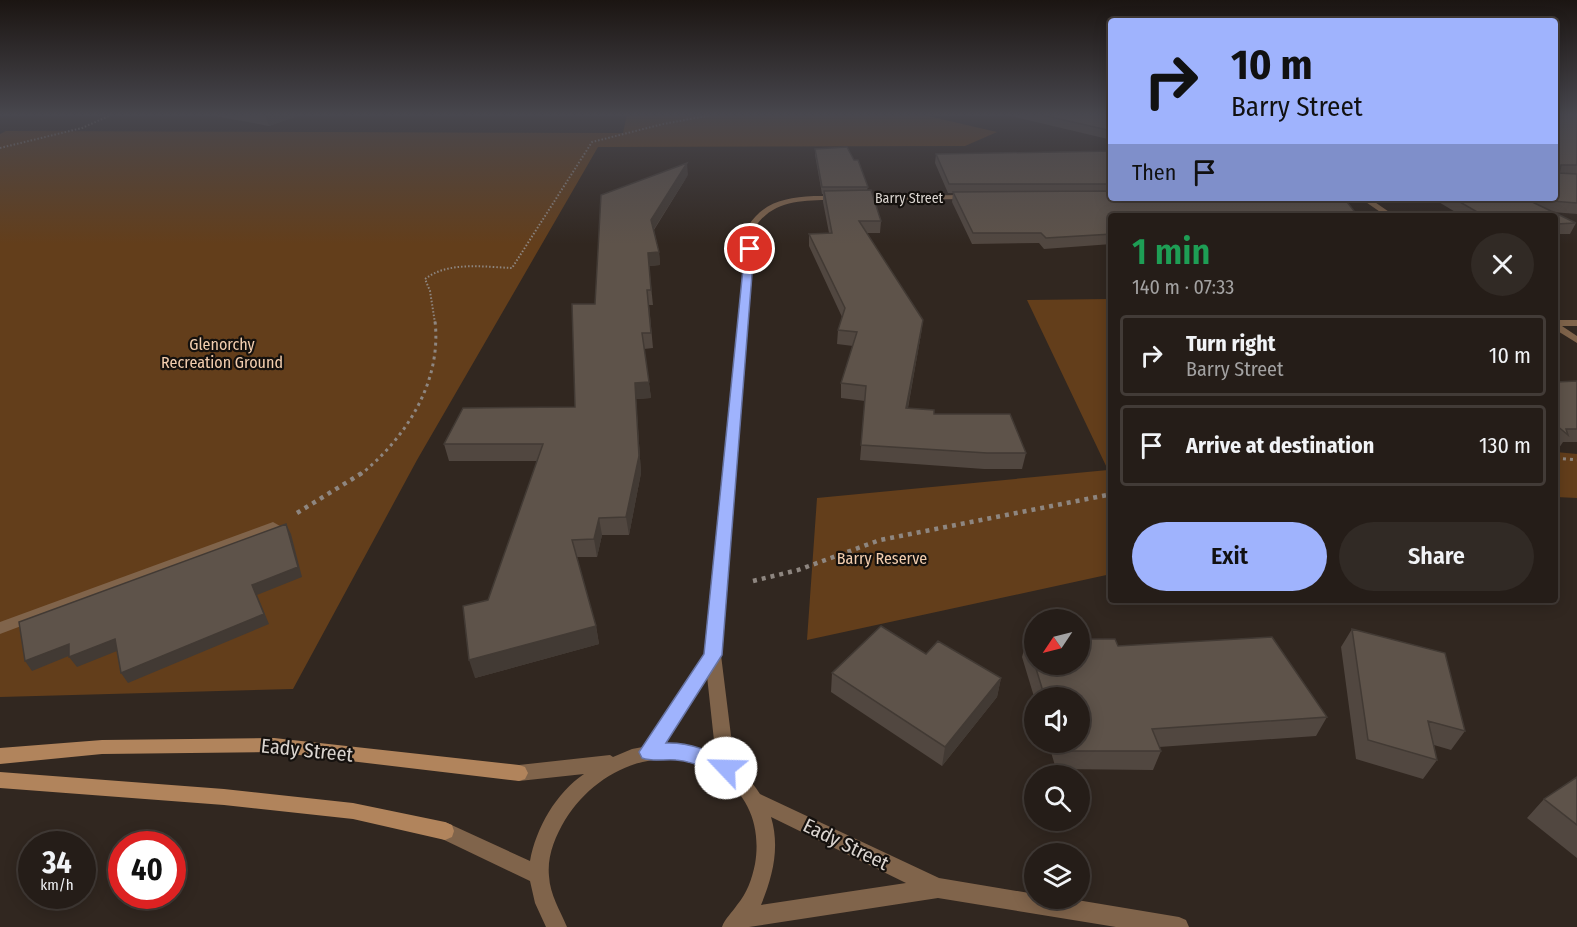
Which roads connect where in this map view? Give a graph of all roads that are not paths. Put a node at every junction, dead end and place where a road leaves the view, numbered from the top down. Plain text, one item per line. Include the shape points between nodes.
1 (984, 197) edge
2 (1368, 201) edge
3 (1386, 213) edge
4 (1577, 322) edge
5 (1558, 324) edge
6 (1558, 326) edge
7 (1577, 340) edge
8 (273, 526) edge
9 (0, 628) edge
10 (713, 655) junction
11 (649, 752) junction
12 (0, 756) edge
13 (613, 763) junction
14 (726, 768) junction
15 (519, 773) joint
16 (0, 780) edge
17 (754, 800) junction
18 (445, 831) joint
19 (538, 875) junction
20 (938, 888) junction
21 (736, 923) edge
22 (557, 927) edge
23 (1179, 927) edge

1 - 10 street, Barry Street via 810,198 780,203 756,218 752,226
2 - 3 street
4 - 5 street
6 - 7 street
8 - 9 street
10 - 11 street, Barry Street
10 - 14 street, Barry Street
11 - 13 street
11 - 14 street via 677,751
12 - 15 main road, Eady Street via 102,747 274,745
13 - 15 street, Eady Street
13 - 19 street via 583,782 560,808 544,840
14 - 17 street
16 - 18 main road via 342,810
17 - 20 street, Eady Street
17 - 21 street via 765,826 766,857 759,888
18 - 19 street
19 - 22 street via 544,904
20 - 21 street, Eady Street
20 - 23 street, Eady Street

